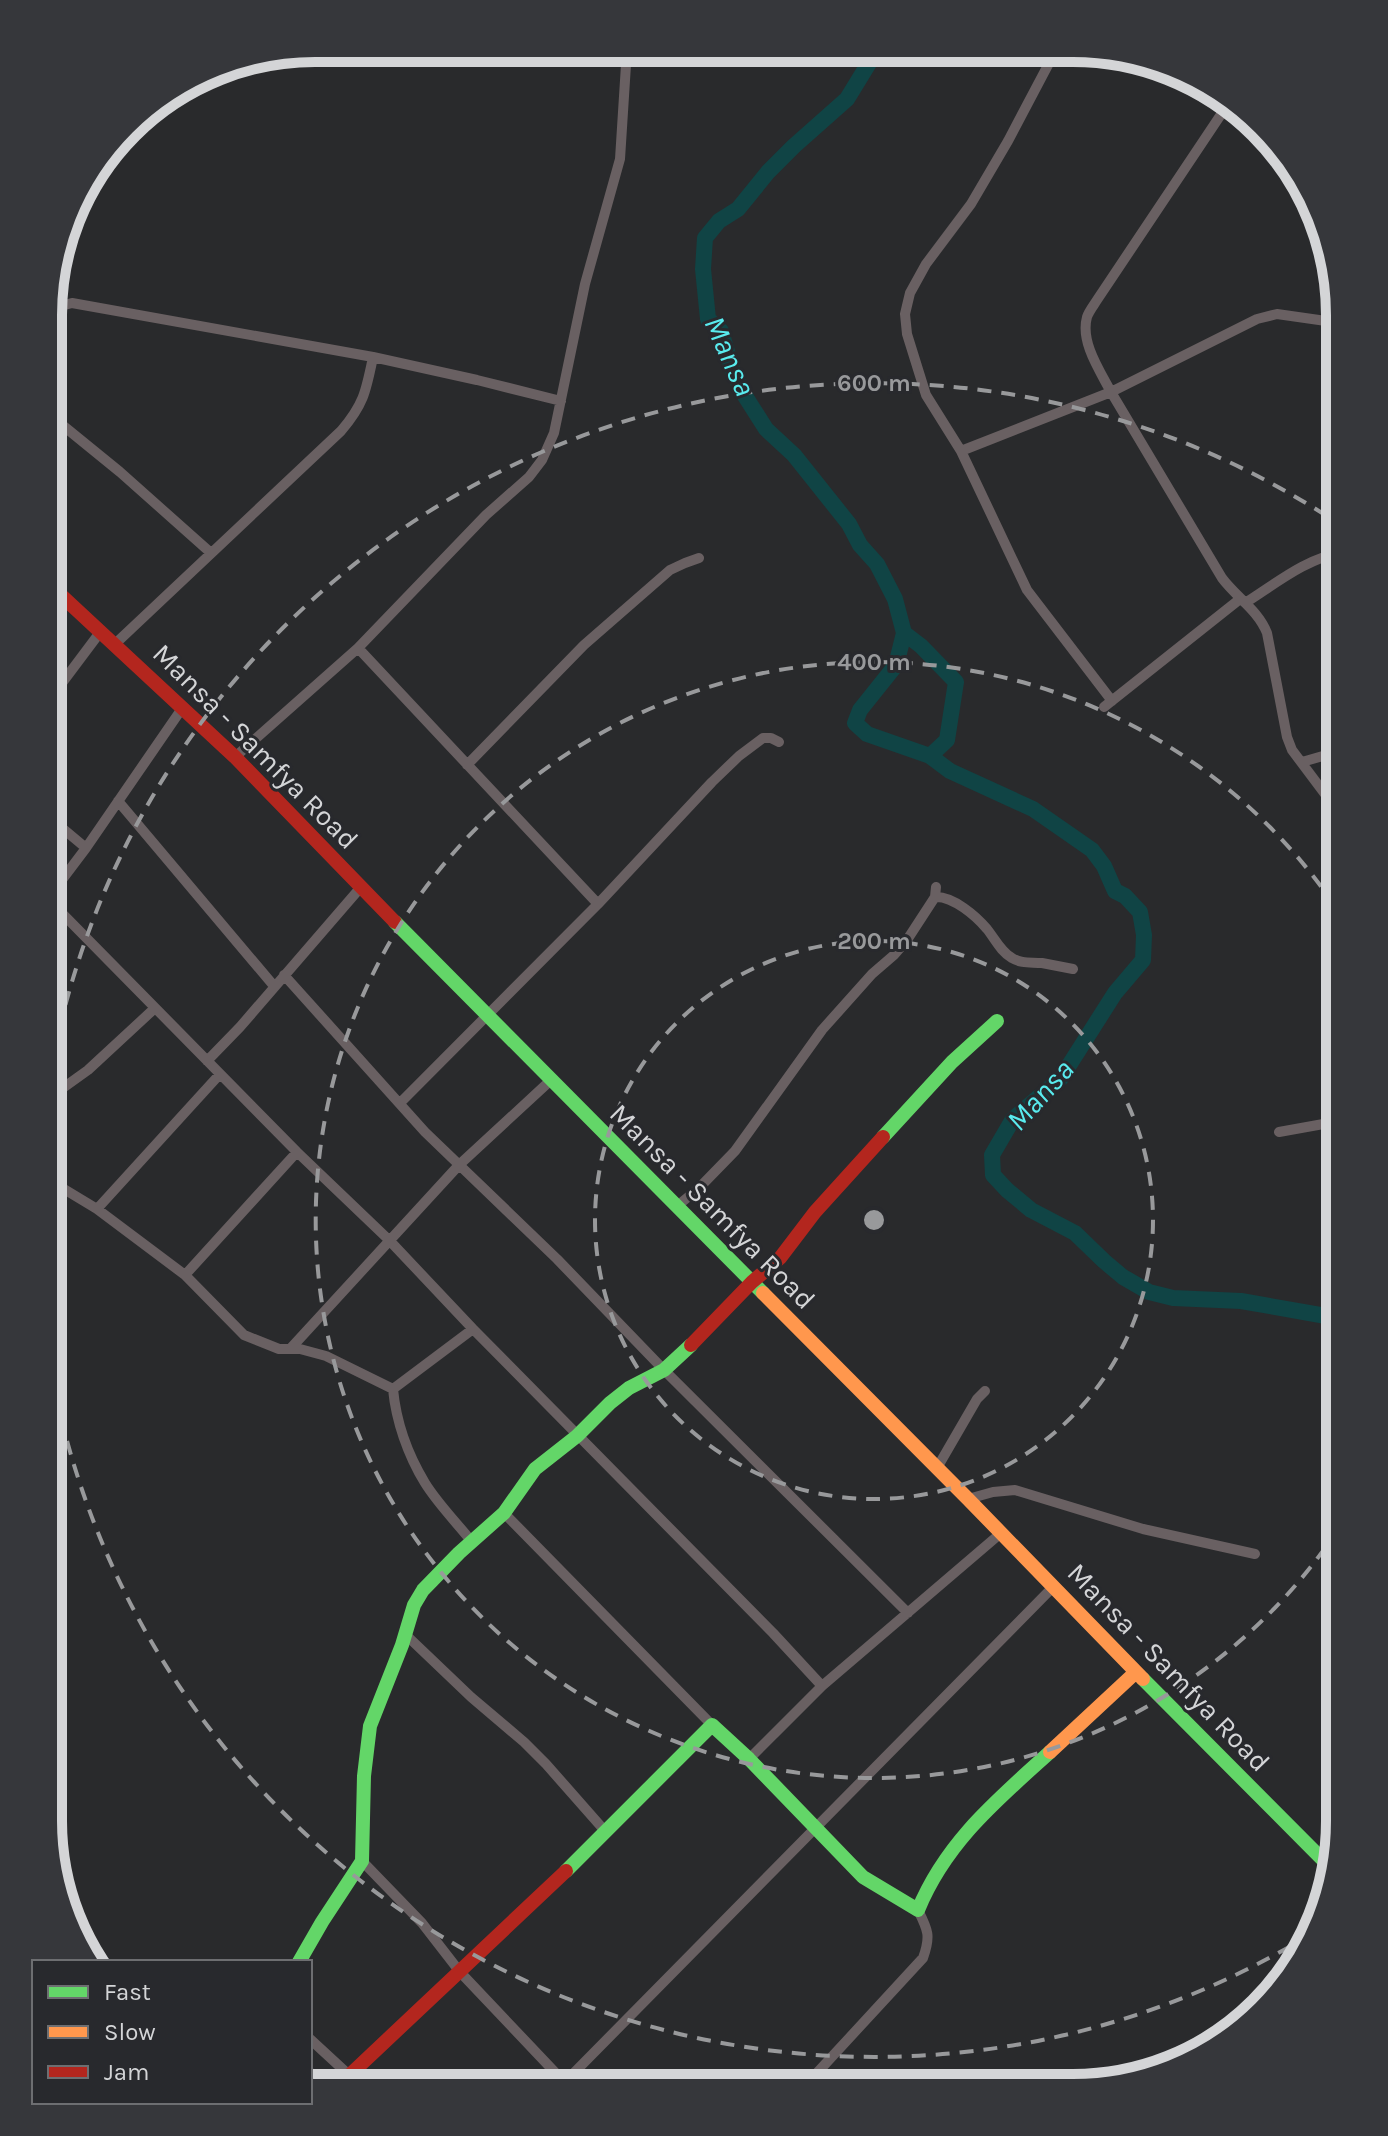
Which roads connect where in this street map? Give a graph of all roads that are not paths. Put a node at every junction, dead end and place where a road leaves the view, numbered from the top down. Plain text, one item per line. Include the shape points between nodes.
1 (626, 62) edge
2 (1050, 62) edge
3 (1223, 111) edge
4 (63, 306) edge
5 (1326, 321) edge
6 (373, 357) junction
7 (1111, 392) junction
8 (561, 401) junction
9 (62, 425) edge
10 (961, 451) junction
11 (211, 553) junction
12 (699, 558) dead end
13 (1326, 558) edge
14 (62, 596) edge
15 (1243, 601) junction
16 (101, 631) junction
17 (115, 644) junction
18 (358, 648) junction
19 (62, 683) edge
20 (183, 707) junction
21 (779, 742) dead end
22 (1326, 755) edge
23 (235, 757) junction
24 (1302, 762) junction
25 (467, 765) junction
26 (1326, 794) edge
27 (118, 801) junction
28 (62, 828) edge
29 (86, 848) junction
30 (62, 881) edge
31 (361, 887) junction
32 (598, 904) junction
33 (62, 912) edge
34 (1073, 969) dead end
35 (284, 975) junction
36 (274, 986) junction
37 (155, 1008) junction
38 (487, 1016) junction
39 (997, 1021) dead end
40 (207, 1061) junction
41 (220, 1074) junction
42 (551, 1080) junction
43 (62, 1089) edge
44 (400, 1103) junction
45 (1325, 1124) edge
46 (1279, 1132) dead end
47 (297, 1152) junction
48 (459, 1165) junction
49 (62, 1188) edge
50 (676, 1207) junction
51 (97, 1209) junction
52 (389, 1240) junction
53 (185, 1275) junction
54 (752, 1282) junction
55 (473, 1329) junction
56 (291, 1348) junction
57 (664, 1370) junction
58 (393, 1389) junction
59 (985, 1391) dead end
60 (577, 1436) junction
61 (937, 1468) junction
62 (968, 1499) junction
63 (504, 1513) junction
64 (1001, 1533) junction
65 (472, 1542) junction
66 (1255, 1554) dead end
67 (1054, 1586) junction
68 (908, 1613) junction
69 (405, 1634) junction
70 (1136, 1672) junction
71 (822, 1686) junction
72 (712, 1725) junction
73 (749, 1759) junction
74 (815, 1826) junction
75 (605, 1831) junction
76 (1322, 1859) edge
77 (362, 1861) junction
78 (918, 1910) junction
79 (300, 1960) edge
80 (460, 1972) junction
81 (312, 2041) edge
82 (348, 2074) edge
83 (350, 2074) edge
84 (554, 2074) edge
85 (575, 2074) edge
86 (816, 2074) edge

1 - 8 street via 620,159 585,284
2 - 10 street via 971,204 926,264 905,314 926,395
3 - 7 street via 1088,316 1085,335
4 - 6 street via 72,303
5 - 7 street via 1277,314 1257,319
6 - 8 street
6 - 11 street via 356,414
7 - 10 street
7 - 15 street via 1222,578
8 - 18 street via 554,433 529,477
9 - 11 street
10 - 15 street via 1027,590 1108,704
11 - 17 street
12 - 25 street via 670,570 584,645
13 - 15 street
14 - 16 street, Mansa - Samfya Road
15 - 24 street via 1267,633 1287,737
16 - 17 street, Mansa - Samfya Road
16 - 19 street
17 - 20 street, Mansa - Samfya Road
18 - 23 street
18 - 25 street
20 - 23 street, Mansa - Samfya Road
20 - 27 street
21 - 32 street via 763,738 739,756
22 - 24 street
23 - 31 street, Mansa - Samfya Road
24 - 26 street
25 - 32 street
27 - 29 street
27 - 36 street
28 - 29 street
29 - 30 street
31 - 35 street
31 - 38 street, Mansa - Samfya Road
32 - 38 street
33 - 37 street
34 - 50 street via 1008,956 969,913 935,892 907,940 808,1049 735,1151
35 - 36 street
35 - 44 street
36 - 40 street
37 - 40 street
37 - 43 street
38 - 42 street, Mansa - Samfya Road
38 - 44 street
39 - 54 street via 952,1062 815,1212 780,1258
40 - 41 street
41 - 47 street
41 - 51 street
42 - 48 street
42 - 50 street, Mansa - Samfya Road
44 - 48 street
45 - 46 street
47 - 52 street
47 - 53 street
48 - 52 street
48 - 57 street
49 - 51 street
50 - 54 street, Mansa - Samfya Road
51 - 53 street
52 - 55 street
52 - 56 street
53 - 56 street via 244,1335 279,1349
54 - 57 street
54 - 61 street, Mansa - Samfya Road
55 - 58 street
55 - 60 street
56 - 58 street via 326,1356
57 - 60 street via 629,1388
57 - 68 street
58 - 65 street via 411,1457
59 - 61 street
60 - 63 street via 535,1469
60 - 71 street
61 - 62 street, Mansa - Samfya Road
62 - 64 street, Mansa - Samfya Road
62 - 66 street via 1015,1490 1143,1529
63 - 65 street
63 - 72 street
64 - 67 street, Mansa - Samfya Road
64 - 68 street
65 - 69 street via 423,1590
67 - 70 street, Mansa - Samfya Road
67 - 74 street
68 - 71 street
69 - 75 street via 535,1753
69 - 77 street via 367,1741
70 - 76 street, Mansa - Samfya Road
70 - 78 street via 980,1817 950,1850
71 - 73 street
72 - 73 street
72 - 75 street
73 - 74 street
74 - 78 street via 863,1877
74 - 85 street
75 - 80 street
77 - 79 street
77 - 80 street
78 - 86 street via 928,1930 923,1958
80 - 83 street
80 - 84 street
81 - 82 street

